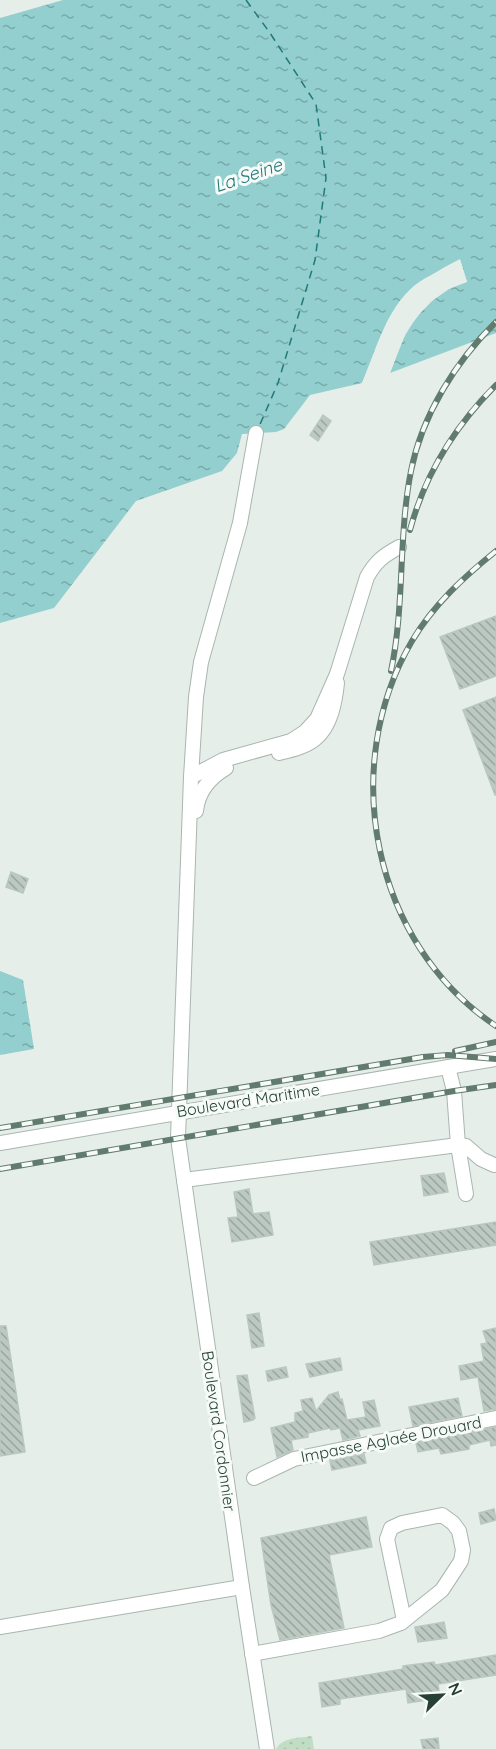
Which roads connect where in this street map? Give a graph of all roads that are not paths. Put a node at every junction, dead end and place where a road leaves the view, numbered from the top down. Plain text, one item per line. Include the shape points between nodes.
1 (256, 433) dead end
2 (399, 547) dead end
3 (338, 674) junction
4 (191, 777) junction
5 (188, 848) junction
6 (496, 1059) edge
7 (448, 1067) junction
8 (179, 1112) junction
9 (0, 1143) edge
10 (458, 1145) junction
11 (494, 1165) dead end
12 (184, 1180) junction
13 (466, 1194) dead end
14 (496, 1418) edge
15 (254, 1478) dead end
16 (242, 1587) junction
17 (404, 1620) junction
18 (0, 1626) edge
19 (252, 1654) junction
20 (267, 1749) edge

1 - 4 street via 240,523 201,662
2 - 3 street via 375,564 367,577
3 - 4 street via 317,719 305,732 291,741 223,760
3 - 5 street via 334,705 315,739 297,748 225,768 212,776 196,803
4 - 5 street
5 - 8 street, Boulevard Cordonnier
6 - 7 street, Boulevard Maritime
7 - 8 street, Boulevard Maritime
7 - 10 street
8 - 9 street, Boulevard Maritime
8 - 12 street, Boulevard Cordonnier
10 - 11 street via 466,1146
10 - 12 street
10 - 13 street
12 - 16 street, Boulevard Cordonnier
14 - 15 street, Impasse Aglaée Drouard via 294,1459
16 - 18 street
16 - 19 street, Boulevard Cordonnier
17 - 17 street via 442,1590 461,1561 459,1531 442,1515 402,1523 391,1528 387,1539
17 - 19 street via 379,1631
19 - 20 street, Boulevard Cordonnier

